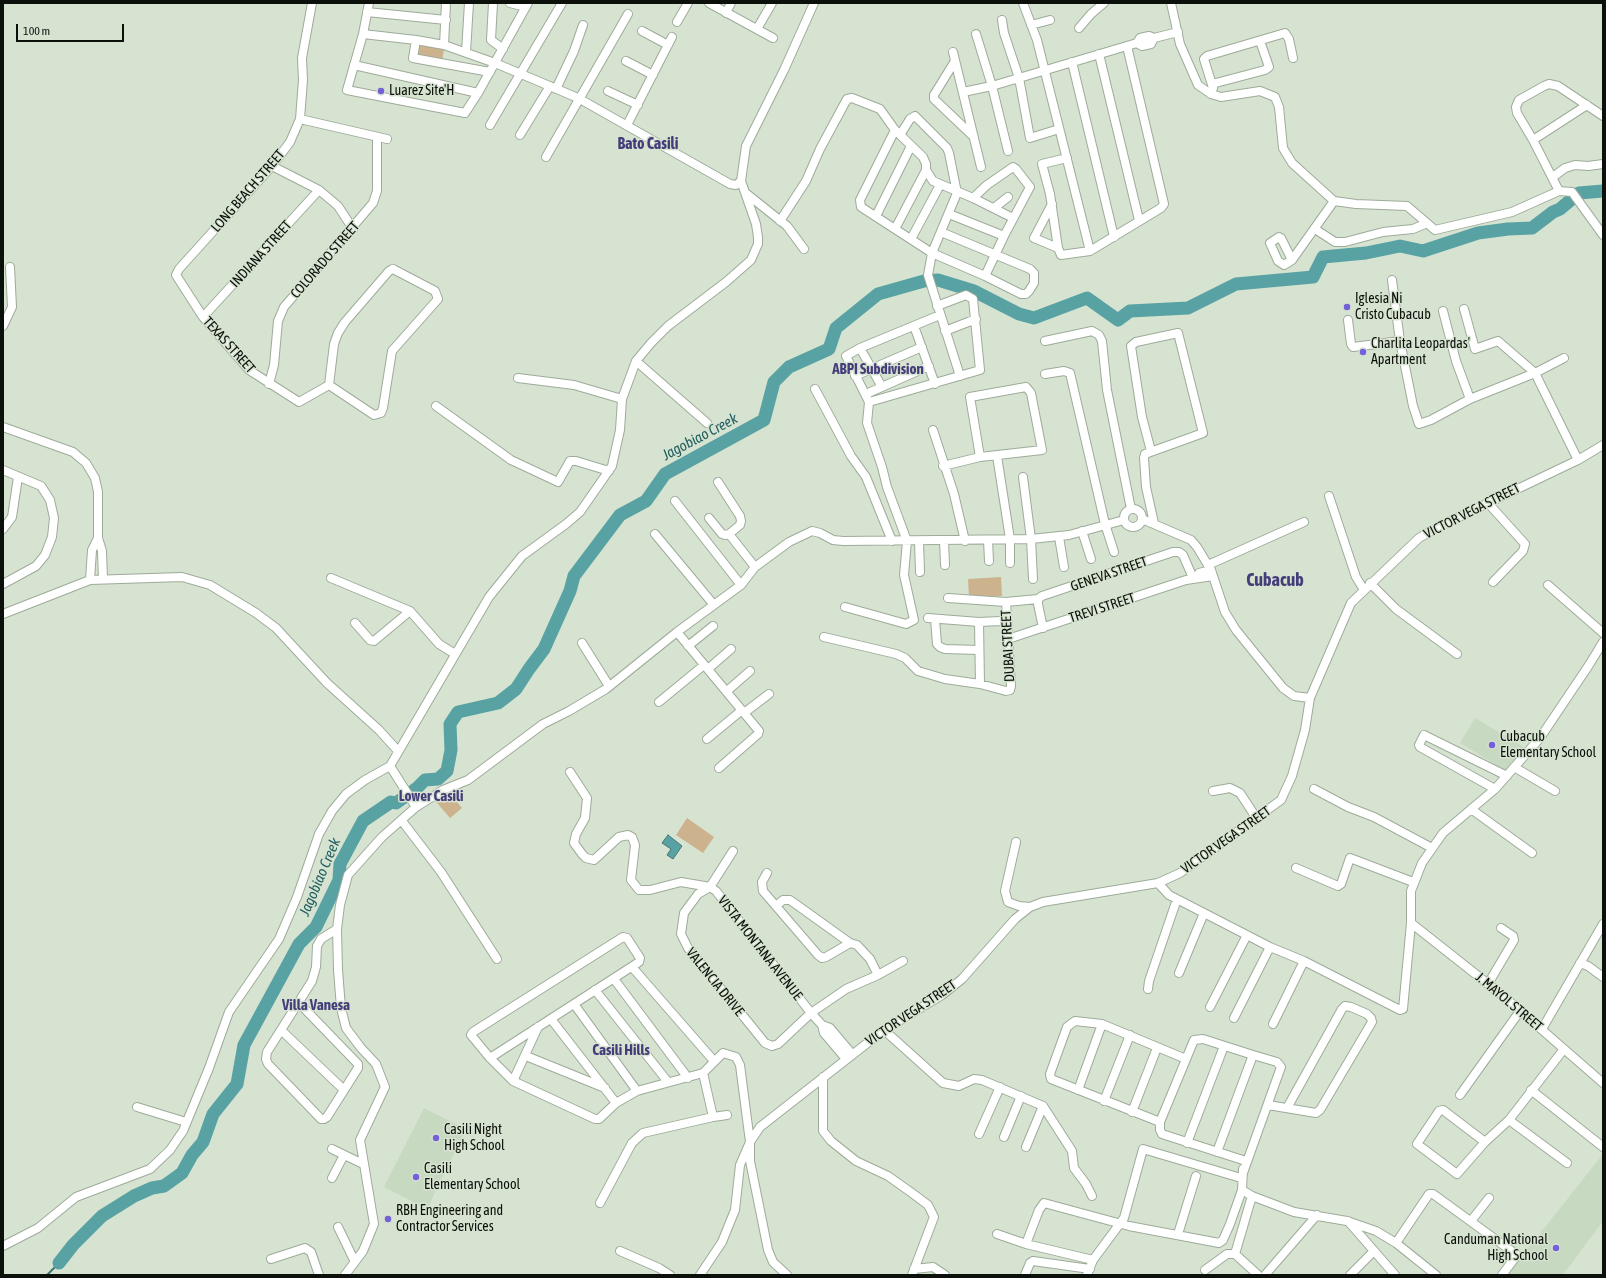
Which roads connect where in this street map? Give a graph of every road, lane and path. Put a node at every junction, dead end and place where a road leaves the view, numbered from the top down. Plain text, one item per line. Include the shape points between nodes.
1 (312, 3) edge
2 (369, 3) edge
3 (446, 3) edge
4 (469, 3) edge
5 (493, 3) edge
6 (510, 3) edge
7 (562, 3) edge
8 (688, 3) edge
9 (709, 3) edge
10 (731, 3) edge
11 (772, 3) edge
12 (814, 3) edge
13 (1023, 3) edge
14 (1104, 3) edge
15 (1171, 3) edge
16 (527, 5) edge
17 (367, 12) junction
18 (726, 13) junction
19 (628, 14) dead end
20 (446, 20) junction
21 (1002, 20) dead end
22 (1050, 20) dead end
23 (677, 22) dead end
24 (583, 25) dead end
25 (1031, 26) junction
26 (1079, 28) dead end
27 (757, 29) junction
28 (642, 31) dead end
29 (1178, 32) junction
30 (363, 34) junction
31 (976, 34) dead end
32 (672, 37) dead end
33 (773, 38) dead end
34 (416, 40) junction
35 (1260, 41) junction
36 (668, 45) junction
37 (444, 46) junction
38 (1127, 46) junction
39 (503, 49) junction
40 (466, 52) junction
41 (953, 52) dead end
42 (1099, 54) junction
43 (1294, 58) dead end
44 (626, 61) dead end
45 (955, 61) junction
46 (1072, 62) junction
47 (495, 63) junction
48 (354, 66) junction
49 (1045, 70) junction
50 (490, 72) junction
51 (521, 74) junction
52 (653, 75) junction
53 (1019, 78) junction
54 (1212, 84) junction
55 (992, 86) junction
56 (553, 88) junction
57 (608, 91) dead end
58 (963, 92) junction
59 (478, 93) junction
60 (1211, 94) junction
61 (578, 98) junction
62 (638, 105) junction
63 (1587, 105) junction
64 (1603, 116) edge
65 (300, 119) junction
66 (490, 125) dead end
67 (627, 126) junction
68 (1059, 129) junction
69 (898, 132) junction
70 (520, 135) dead end
71 (973, 136) junction
72 (377, 137) junction
73 (387, 139) dead end
74 (1534, 140) junction
75 (911, 146) junction
76 (1008, 151) dead end
77 (546, 156) dead end
78 (1067, 158) junction
79 (1603, 164) edge
80 (272, 166) junction
81 (981, 167) dead end
82 (926, 170) junction
83 (1553, 177) junction
84 (741, 181) junction
85 (940, 185) junction
86 (318, 190) junction
87 (1559, 191) junction
88 (957, 193) junction
89 (747, 194) junction
90 (1008, 197) dead end
91 (974, 198) junction
92 (1334, 200) junction
93 (1052, 204) junction
94 (994, 208) junction
95 (949, 214) junction
96 (876, 216) junction
97 (1012, 218) junction
98 (1138, 220) junction
99 (780, 221) junction
100 (1425, 224) junction
101 (895, 228) junction
102 (353, 229) junction
103 (1315, 229) junction
104 (941, 232) junction
105 (1603, 235) edge
106 (1004, 236) junction
107 (1114, 237) junction
108 (911, 239) junction
109 (1058, 248) junction
110 (804, 249) dead end
111 (1090, 251) junction
112 (932, 253) junction
113 (995, 254) junction
114 (1292, 260) dead end
115 (10, 267) dead end
116 (176, 275) joint
117 (985, 276) junction
118 (1392, 280) dead end
119 (937, 306) junction
120 (1464, 309) dead end
121 (1443, 311) dead end
122 (940, 315) junction
123 (203, 317) junction
124 (976, 319) junction
125 (1348, 320) dead end
126 (3, 326) edge
127 (914, 326) junction
128 (945, 331) junction
129 (1045, 341) dead end
130 (1400, 341) junction
131 (922, 347) junction
132 (860, 348) junction
133 (1564, 358) dead end
134 (636, 361) junction
135 (929, 366) junction
136 (871, 369) junction
137 (1535, 373) junction
138 (1045, 374) dead end
139 (856, 376) junction
140 (960, 376) junction
141 (518, 378) dead end
142 (269, 384) junction
143 (935, 384) junction
144 (329, 385) junction
145 (882, 387) junction
146 (815, 389) dead end
147 (866, 394) junction
148 (622, 399) junction
149 (1470, 399) junction
150 (869, 402) junction
151 (436, 406) dead end
152 (707, 423) dead end
153 (3, 428) edge
154 (933, 430) dead end
155 (1603, 445) edge
156 (1151, 451) junction
157 (997, 456) junction
158 (980, 457) junction
159 (1578, 460) junction
160 (943, 466) junction
161 (3, 470) edge
162 (609, 471) junction
163 (18, 477) junction
164 (1022, 477) dead end
165 (718, 482) dead end
166 (1329, 496) dead end
167 (675, 501) dead end
168 (1488, 503) junction
169 (1131, 509) junction
170 (709, 518) dead end
171 (1142, 519) junction
172 (1124, 520) junction
173 (1304, 522) dead end
174 (1154, 523) junction
175 (1105, 524) junction
176 (3, 529) edge
177 (1082, 531) junction
178 (655, 534) dead end
179 (729, 534) junction
180 (1059, 537) junction
181 (98, 538) junction
182 (1010, 539) junction
183 (1031, 539) junction
184 (988, 540) junction
185 (892, 541) junction
186 (907, 541) junction
187 (919, 541) junction
188 (944, 541) junction
189 (965, 541) junction
190 (1114, 552) dead end
191 (1091, 559) dead end
192 (989, 561) dead end
193 (1010, 563) dead end
194 (945, 564) dead end
195 (755, 567) junction
196 (1064, 567) dead end
197 (1210, 570) junction
198 (920, 572) dead end
199 (331, 578) dead end
200 (1194, 578) junction
201 (103, 579) junction
202 (1033, 579) dead end
203 (90, 580) junction
204 (1493, 582) dead end
205 (1370, 583) junction
206 (3, 584) edge
207 (741, 585) junction
208 (1548, 585) dead end
209 (1364, 590) junction
210 (948, 598) dead end
211 (1038, 599) junction
212 (1006, 602) junction
213 (714, 605) junction
214 (846, 607) dead end
215 (410, 610) junction
216 (3, 614) edge
217 (979, 622) junction
218 (355, 623) dead end
219 (1007, 623) junction
220 (713, 626) dead end
221 (1043, 628) junction
222 (676, 632) junction
223 (1603, 633) edge
224 (824, 637) dead end
225 (1008, 639) junction
226 (582, 643) dead end
227 (688, 646) junction
228 (1602, 646) edge
229 (731, 649) dead end
230 (979, 650) junction
231 (455, 654) junction
232 (1457, 654) dead end
233 (706, 667) junction
234 (750, 671) dead end
235 (980, 684) junction
236 (609, 686) junction
237 (727, 692) junction
238 (769, 694) dead end
239 (1310, 698) junction
240 (659, 702) dead end
241 (743, 711) junction
242 (708, 739) dead end
243 (398, 751) junction
244 (390, 766) junction
245 (1514, 767) junction
246 (719, 768) dead end
247 (570, 772) dead end
248 (1507, 776) junction
249 (1314, 789) dead end
250 (1495, 789) junction
251 (1213, 790) dead end
252 (1555, 791) dead end
253 (415, 803) junction
254 (1471, 809) junction
255 (1257, 819) junction
256 (402, 821) junction
257 (1016, 842) dead end
258 (1432, 848) junction
259 (733, 851) dead end
260 (1532, 853) dead end
261 (1296, 868) dead end
262 (768, 873) dead end
263 (1413, 882) junction
264 (1158, 884) junction
265 (710, 887) junction
266 (1177, 899) junction
267 (776, 906) junction
268 (1030, 907) junction
269 (1204, 913) junction
270 (1411, 923) junction
271 (1603, 924) edge
272 (1501, 928) dead end
273 (337, 929) junction
274 (1246, 935) junction
275 (850, 943) junction
276 (1270, 947) junction
277 (497, 959) dead end
278 (903, 961) dead end
279 (1304, 961) junction
280 (1580, 963) junction
281 (632, 967) junction
282 (1179, 973) dead end
283 (878, 975) junction
284 (1603, 976) edge
285 (614, 979) junction
286 (1488, 984) junction
287 (1148, 989) dead end
288 (595, 990) junction
289 (299, 1003) junction
290 (574, 1004) junction
291 (1210, 1007) dead end
292 (1520, 1011) junction
293 (811, 1013) junction
294 (1234, 1018) dead end
295 (551, 1019) junction
296 (1102, 1024) junction
297 (1273, 1024) dead end
298 (538, 1027) junction
299 (1542, 1029) junction
300 (281, 1030) junction
301 (884, 1030) junction
302 (1130, 1035) junction
303 (1224, 1046) junction
304 (1157, 1048) junction
305 (1564, 1049) junction
306 (1253, 1055) junction
307 (526, 1056) junction
308 (849, 1056) junction
309 (490, 1058) junction
310 (1186, 1059) junction
311 (714, 1061) junction
312 (703, 1073) junction
313 (824, 1077) junction
314 (688, 1078) junction
315 (513, 1081) junction
316 (668, 1082) junction
317 (1603, 1083) edge
318 (1000, 1087) junction
319 (605, 1089) junction
320 (344, 1090) junction
321 (1078, 1090) junction
322 (1531, 1090) junction
323 (637, 1091) junction
324 (1021, 1096) junction
325 (1460, 1096) dead end
326 (1104, 1101) junction
327 (616, 1103) junction
328 (1268, 1105) junction
329 (1043, 1106) junction
330 (137, 1107) dead end
331 (1287, 1108) junction
332 (1132, 1112) junction
333 (727, 1115) dead end
334 (713, 1117) junction
335 (1509, 1120) junction
336 (186, 1122) junction
337 (1160, 1122) junction
338 (978, 1134) dead end
339 (1004, 1137) dead end
340 (750, 1142) junction
341 (1484, 1142) junction
342 (1187, 1143) junction
343 (1026, 1147) dead end
344 (1603, 1147) edge
345 (332, 1149) dead end
346 (1217, 1152) junction
347 (344, 1155) junction
348 (1567, 1163) dead end
349 (364, 1164) junction
350 (1244, 1170) junction
351 (1196, 1176) dead end
352 (332, 1178) dead end
353 (1242, 1190) junction
354 (1092, 1196) dead end
355 (1252, 1196) junction
356 (1489, 1198) dead end
357 (600, 1203) dead end
358 (1317, 1215) junction
359 (1347, 1221) junction
360 (1471, 1221) junction
361 (1121, 1224) junction
362 (338, 1227) dead end
363 (997, 1234) dead end
364 (1178, 1234) junction
365 (1396, 1243) junction
366 (1026, 1244) junction
367 (3, 1246) edge
368 (620, 1250) dead end
369 (1374, 1251) junction
370 (1235, 1254) junction
371 (271, 1258) dead end
372 (1093, 1260) junction
373 (355, 1262) junction
374 (1205, 1270) dead end
375 (913, 1272) edge
376 (1088, 1272) edge
377 (319, 1275) edge
378 (345, 1275) edge
379 (670, 1275) edge
380 (700, 1275) edge
381 (787, 1275) edge
382 (945, 1275) edge
383 (1025, 1275) edge
384 (1258, 1275) edge
385 (1265, 1275) edge
386 (1350, 1275) edge
387 (1395, 1275) edge
388 (1436, 1275) edge
389 (1502, 1275) edge

1 - 65 street, LONG BEACH STREET via 302,58
2 - 17 street
3 - 20 street
4 - 40 street
5 - 39 street via 491,40
6 - 16 street
7 - 51 street
8 - 23 street
9 - 18 street
10 - 18 street
11 - 27 street
12 - 84 street via 746,146
13 - 25 street
14 - 26 street via 1090,14
15 - 29 street
16 - 39 street
17 - 20 street
17 - 30 street
18 - 27 street
19 - 61 street
20 - 37 street
21 - 53 street
22 - 25 street
24 - 56 street via 574,52
25 - 49 street
27 - 33 street
28 - 36 street
29 - 38 street via 1154,38 1140,38 1138,43
29 - 60 street via 1180,44 1198,85
30 - 34 street
30 - 48 street
31 - 55 street
32 - 36 street
34 - 37 street
34 - 50 street via 413,58
35 - 43 street via 1285,33 1289,38
35 - 54 street via 1207,56 1204,59
35 - 54 street via 1269,67
36 - 52 street
37 - 40 street
38 - 42 street
38 - 98 street via 1164,204
39 - 47 street
40 - 47 street
41 - 45 street
42 - 46 street
42 - 98 street
44 - 52 street
45 - 58 street
45 - 71 street via 934,99
46 - 49 street
46 - 107 street
47 - 50 street
47 - 51 street
48 - 59 street
48 - 59 street via 347,90 465,113
49 - 53 street
49 - 68 street
50 - 59 street
51 - 56 street
51 - 66 street
52 - 62 street
53 - 55 street
53 - 68 street via 1030,138
54 - 60 street
55 - 58 street
55 - 76 street
56 - 61 street
56 - 70 street
57 - 62 street
58 - 71 street
60 - 92 street via 1221,97 1260,91 1275,97 1279,107 1283,148 1292,164
61 - 67 street
61 - 77 street
62 - 67 street
63 - 64 street
63 - 74 street
63 - 74 street via 1558,86 1549,84 1519,100 1517,113
65 - 72 street
65 - 80 street, LONG BEACH STREET via 290,142
67 - 84 street via 730,184 736,185
68 - 78 street
69 - 75 street
69 - 88 street via 915,116 947,148
69 - 96 street via 860,200 861,207
69 - 99 street via 880,109 852,98 847,99 806,181
71 - 81 street
72 - 73 street
72 - 102 street, COLORADO STREET via 377,191 373,203
74 - 83 street
75 - 82 street via 923,157
75 - 96 street
78 - 93 street via 1042,164
78 - 111 street
79 - 83 street via 1575,165 1564,168
80 - 86 street
80 - 116 street, LONG BEACH STREET
82 - 85 street via 932,181
82 - 101 street
83 - 87 street
84 - 89 street
85 - 88 street
85 - 108 street
86 - 102 street via 338,206
86 - 123 street, INDIANA STREET
87 - 100 street via 1512,212 1443,229 1435,230
87 - 105 street via 1572,192
88 - 91 street
88 - 95 street
89 - 99 street
89 - 134 street via 758,238 751,260 668,326
90 - 94 street
91 - 94 street
91 - 97 street via 987,184 1011,168 1016,169 1030,187
92 - 100 street via 1356,204 1407,206
92 - 103 street
93 - 109 street
93 - 109 street via 1034,238
94 - 97 street
95 - 104 street
95 - 106 street
96 - 101 street
97 - 106 street
98 - 107 street
99 - 110 street via 787,226
100 - 103 street via 1413,229 1383,232 1345,242 1335,242
101 - 108 street
102 - 142 street, COLORADO STREET via 280,313 274,365
103 - 114 street
104 - 112 street
104 - 113 street
106 - 113 street
107 - 111 street
108 - 112 street
109 - 111 street via 1059,253 1064,255
112 - 117 street
112 - 119 street via 928,275
113 - 117 street
113 - 117 street via 1030,269 1034,273 1034,283 1026,294 1021,294
115 - 126 street via 12,307
116 - 123 street, TEXAS STREET
118 - 130 street
119 - 122 street
119 - 124 street via 964,295 968,296 973,298
120 - 137 street via 1475,350 1498,342
121 - 149 street via 1456,361
122 - 127 street
122 - 128 street
123 - 142 street, TEXAS STREET via 249,370
124 - 128 street
124 - 140 street via 980,370
125 - 130 street via 1353,347
127 - 131 street
127 - 132 street
128 - 140 street
129 - 169 street via 1092,332 1102,340 1107,390
130 - 149 street via 1419,424
131 - 135 street
131 - 136 street
132 - 136 street
132 - 139 street via 846,356
133 - 137 street
134 - 148 street
134 - 152 street
135 - 143 street
135 - 145 street
136 - 139 street
136 - 145 street
137 - 149 street
137 - 159 street
138 - 175 street via 1064,371 1070,373
139 - 147 street
140 - 143 street
141 - 148 street via 574,384
142 - 144 street, TEXAS STREET via 299,402
143 - 150 street
144 - 144 street via 334,344 338,333 389,271 396,269 434,291 438,299 392,352 381,413 371,414
145 - 147 street
146 - 185 street via 851,456 866,477
147 - 150 street
148 - 162 street via 617,448
150 - 186 street via 867,423
151 - 162 street via 511,460 558,482 570,461 576,460
153 - 181 street via 66,450 86,463 95,478 98,492
154 - 160 street
155 - 159 street, VICTOR VEGA STREET
156 - 156 street via 1142,417 1132,346 1136,342 1178,333 1203,433
156 - 174 street via 1145,454 1144,458 1146,487
157 - 158 street
157 - 158 street via 1042,450 1031,393 1026,387 970,397
157 - 182 street
158 - 160 street
159 - 168 street, VICTOR VEGA STREET
160 - 189 street via 954,494
161 - 163 street
162 - 231 street via 580,512 522,556 511,569 489,597
163 - 176 street via 12,517
163 - 206 street via 41,486 50,500 54,518 52,537 45,554 36,566
164 - 183 street
165 - 179 street via 740,516 740,525
166 - 209 street via 1356,577
167 - 207 street
168 - 204 street via 1525,544 1523,551
168 - 205 street, VICTOR VEGA STREET via 1419,538
169 - 171 street via 1141,513
169 - 172 street via 1124,515
170 - 179 street via 722,534
171 - 172 street via 1136,527 1126,525
171 - 174 street
172 - 175 street
173 - 197 street, TREVI STREET
174 - 197 street via 1191,540
175 - 177 street
175 - 190 street
177 - 180 street
177 - 191 street
178 - 213 street
179 - 195 street
180 - 183 street
180 - 196 street
181 - 201 street via 102,551
181 - 203 street via 92,550
182 - 183 street
182 - 184 street
182 - 193 street
183 - 202 street
184 - 189 street
184 - 192 street
185 - 186 street
185 - 195 street via 833,540 812,531 789,542
186 - 187 street
186 - 214 street via 904,575 914,620 906,624
187 - 188 street
187 - 198 street
188 - 189 street
188 - 194 street
195 - 207 street
197 - 200 street, TREVI STREET via 1200,579
197 - 239 street via 1225,612 1259,660 1283,688 1294,696
199 - 215 street
200 - 211 street, GENEVA STREET via 1183,556 1179,552 1173,552
200 - 221 street, TREVI STREET
201 - 203 street
201 - 243 street via 182,577 210,585 276,628
203 - 216 street
205 - 209 street, VICTOR VEGA STREET
205 - 232 street via 1396,609
207 - 213 street
208 - 223 street
209 - 239 street, VICTOR VEGA STREET via 1351,603
210 - 212 street, GENEVA STREET
211 - 212 street, GENEVA STREET
211 - 221 street
212 - 219 street, DUBAI STREET
213 - 222 street
215 - 218 street via 374,641 370,640
215 - 231 street via 439,644
217 - 219 street
217 - 230 street
217 - 230 street via 931,618 940,647
219 - 225 street, DUBAI STREET
220 - 227 street
221 - 225 street, TREVI STREET
222 - 227 street
222 - 236 street
224 - 235 street via 896,654 905,658 918,671 945,679
225 - 235 street, DUBAI STREET via 1010,690
226 - 236 street
227 - 233 street
228 - 245 street via 1540,738
229 - 233 street
230 - 235 street
231 - 243 street
233 - 237 street
233 - 240 street
234 - 237 street
236 - 253 street via 543,724 468,780
237 - 241 street
238 - 241 street
239 - 255 street, VICTOR VEGA STREET via 1305,730 1290,782 1281,800
241 - 242 street
241 - 246 street via 758,729 758,734
243 - 244 street
244 - 253 street
244 - 336 street via 346,794 327,820 319,834 279,939 229,1012
245 - 248 street
245 - 252 street
247 - 265 street, VISTA MONTANA AVENUE via 587,798 585,818 574,843 586,858 590,860 599,857 619,837 628,835 632,837 634,845 631,880 639,890 650,890 681,882
248 - 250 street
248 - 250 street via 1424,735 1420,747
249 - 258 street
250 - 254 street
251 - 255 street via 1230,788 1240,793
253 - 256 street
254 - 258 street via 1444,833
254 - 260 street
255 - 264 street, VICTOR VEGA STREET via 1180,874
256 - 273 street via 382,838 348,875
256 - 277 street via 441,872
257 - 268 street via 1005,891 1008,902
258 - 263 street
259 - 265 street, VALENCIA DRIVE
261 - 263 street via 1338,886 1350,858
262 - 267 street via 762,882 763,891
263 - 270 street
264 - 266 street
264 - 268 street, VICTOR VEGA STREET via 1043,902
265 - 293 street, VISTA MONTANA AVENUE via 721,897
265 - 293 street, VALENCIA DRIVE via 698,894 684,913 681,934 688,948 765,1043 772,1046 778,1044
266 - 269 street
266 - 287 street
267 - 275 street via 783,900 790,900
267 - 275 street via 822,958
268 - 301 street, VICTOR VEGA STREET via 962,979 942,995
269 - 274 street
269 - 282 street
270 - 279 street via 1403,1009 1400,1010
270 - 286 street, J. MAYOL STREET
271 - 280 street
272 - 286 street via 1513,936 1514,940
273 - 289 street via 321,939 317,946 312,981
273 - 349 street via 338,977 346,1028 376,1064 385,1087 360,1140
274 - 276 street
274 - 291 street
275 - 283 street via 858,945 870,959
276 - 279 street
276 - 294 street
278 - 283 street, VALENCIA DRIVE
279 - 297 street
280 - 284 street
280 - 299 street
281 - 285 street
281 - 309 street via 640,958 627,938 623,937 473,1032 470,1035
281 - 311 street
283 - 293 street, VALENCIA DRIVE via 846,989
285 - 288 street
285 - 314 street
286 - 292 street, J. MAYOL STREET
288 - 290 street
288 - 316 street
289 - 300 street
289 - 320 street via 358,1064
290 - 295 street
290 - 323 street
292 - 299 street, J. MAYOL STREET
292 - 325 street
293 - 308 street, VISTA MONTANA AVENUE via 822,1025 824,1033
295 - 298 street
295 - 319 street
296 - 302 street
296 - 321 street
296 - 321 street via 1075,1021 1068,1024 1056,1056 1050,1074 1051,1079
298 - 307 street
298 - 309 street
299 - 305 street, J. MAYOL STREET
300 - 320 street
300 - 320 street via 267,1052 268,1064 321,1119 327,1118
301 - 308 street, VICTOR VEGA STREET
301 - 318 street via 943,1083 959,1086 974,1079
302 - 304 street
302 - 326 street
303 - 306 street
303 - 310 street via 1194,1040
303 - 342 street
304 - 310 street
304 - 332 street
305 - 317 street, J. MAYOL STREET
305 - 322 street
306 - 328 street via 1277,1062 1281,1067
306 - 346 street
307 - 315 street
307 - 319 street
308 - 313 street, VICTOR VEGA STREET
309 - 315 street
310 - 337 street
311 - 312 street
311 - 340 street via 723,1053 736,1057 740,1065
312 - 314 street
312 - 334 street
313 - 340 street, VICTOR VEGA STREET via 760,1127
313 - 375 street via 823,1131 830,1141 856,1161 888,1176 912,1192 928,1205 934,1217
314 - 316 street
315 - 327 street via 595,1119 599,1119
316 - 323 street
318 - 324 street
318 - 338 street
319 - 327 street
321 - 326 street
322 - 335 street
322 - 344 street
323 - 327 street
324 - 329 street
324 - 339 street
326 - 332 street
328 - 331 street
328 - 350 street
329 - 343 street
329 - 354 street via 1072,1151 1074,1168
330 - 336 street
331 - 331 street via 1342,1009 1345,1006 1351,1007 1367,1014 1372,1022 1323,1107 1316,1113
332 - 337 street
333 - 334 street
334 - 357 street via 643,1133 632,1142
335 - 341 street
335 - 348 street
336 - 367 street via 170,1150 150,1169 76,1197 38,1228
337 - 342 street via 1162,1134
340 - 380 street, VICTOR VEGA STREET via 740,1165 735,1210 722,1242
340 - 381 street via 750,1161 768,1250 773,1262
341 - 341 street via 1457,1174 1417,1144 1439,1111 1443,1110
342 - 346 street
345 - 347 street
346 - 350 street
347 - 349 street
347 - 352 street
349 - 373 street via 374,1224 363,1251
350 - 353 street
350 - 361 street via 1143,1149
351 - 364 street
353 - 355 street
353 - 364 street via 1222,1241 1216,1243
355 - 358 street via 1294,1212
355 - 370 street
356 - 360 street
358 - 359 street
358 - 385 street
359 - 365 street via 1376,1231
359 - 369 street
360 - 365 street via 1431,1193
360 - 389 street via 1517,1255
361 - 364 street
361 - 366 street via 1044,1203
361 - 372 street
362 - 373 street
363 - 366 street
365 - 388 street
366 - 372 street
368 - 379 street
369 - 386 street
369 - 387 street
370 - 374 street via 1227,1254
370 - 384 street
371 - 377 street via 304,1248 311,1252
372 - 376 street
373 - 378 street
375 - 382 street via 933,1267
376 - 383 street via 1033,1261

